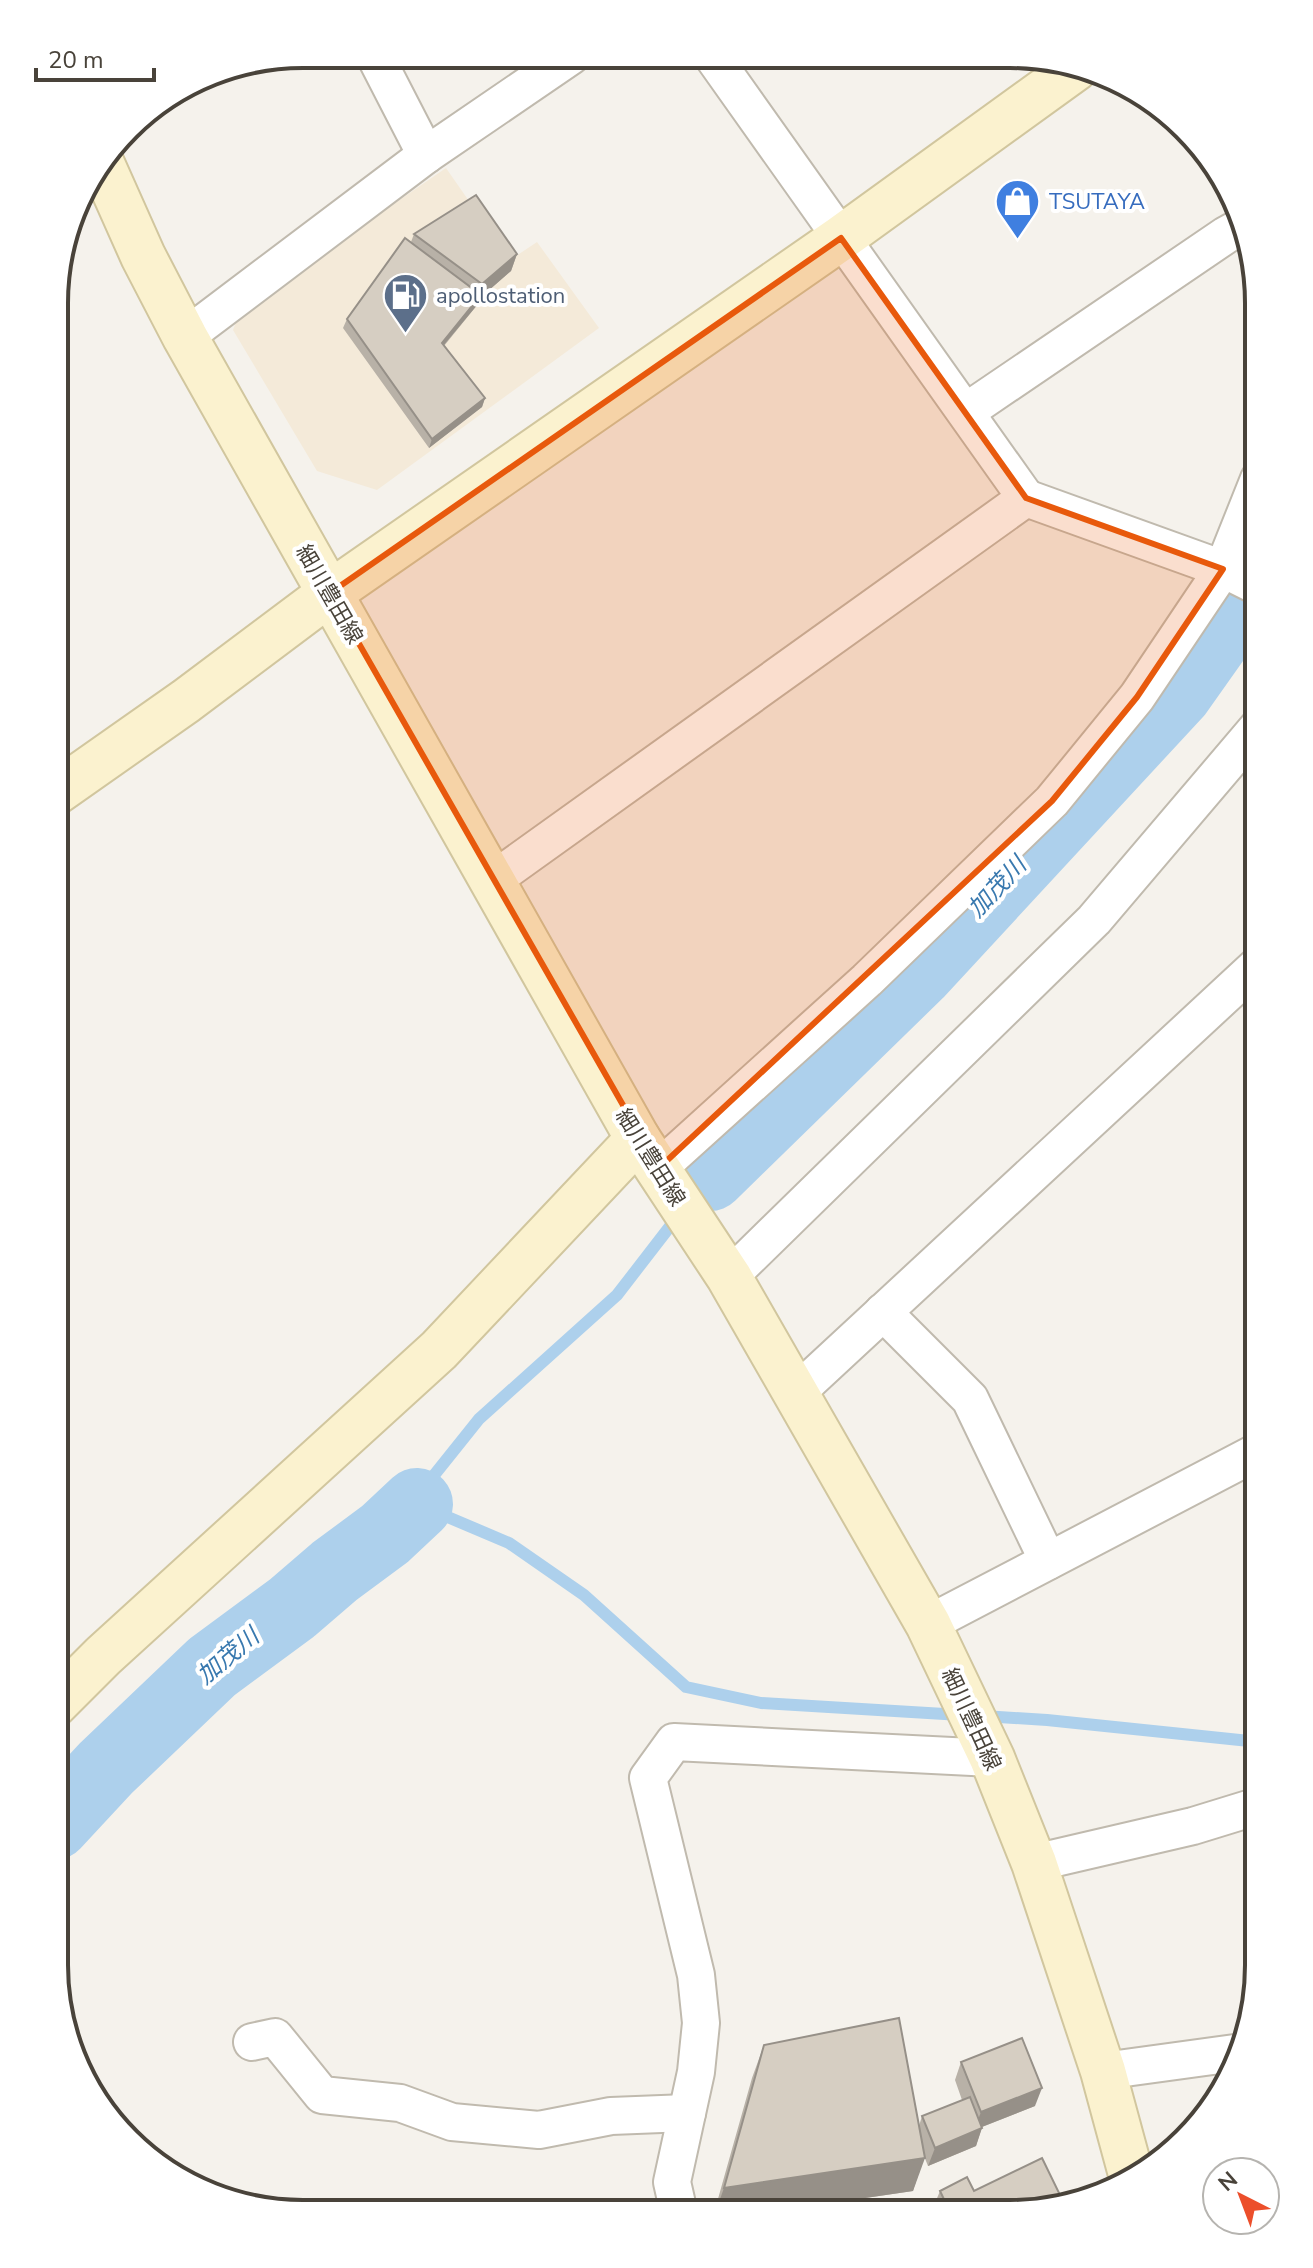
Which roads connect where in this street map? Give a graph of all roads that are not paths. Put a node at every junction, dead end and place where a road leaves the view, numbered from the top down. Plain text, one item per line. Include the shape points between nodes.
1 (721, 68) edge
2 (382, 69) edge
3 (552, 69) edge
4 (1066, 75) edge
5 (426, 155) junction
6 (107, 175) edge
7 (1234, 231) edge
8 (841, 238) junction
9 (185, 337) junction
10 (967, 411) junction
11 (1026, 498) junction
12 (1245, 514) edge
13 (1223, 569) junction
14 (1245, 580) edge
15 (330, 593) junction
16 (1245, 743) edge
17 (68, 784) edge
18 (493, 880) junction
19 (1245, 977) edge
20 (653, 1161) junction
21 (729, 1277) junction
22 (883, 1312) junction
23 (796, 1393) junction
24 (1244, 1459) edge
25 (1048, 1561) junction
26 (928, 1624) junction
27 (68, 1691) edge
28 (992, 1758) junction
29 (1244, 1810) edge
30 (1034, 1863) junction
31 (252, 2042) dead end
32 (1227, 2054) edge
33 (1103, 2071) junction
34 (687, 2113) junction
35 (1129, 2167) edge
36 (676, 2200) edge

1 - 8 street
2 - 5 street
3 - 5 street
4 - 8 main road
5 - 9 street
6 - 9 main road, 細川豊田線
7 - 10 street
8 - 10 street
8 - 15 main road
9 - 15 main road, 細川豊田線
10 - 11 street
11 - 13 street
11 - 18 street
12 - 13 street
13 - 14 street
13 - 20 street via 1137,697 1052,801 867,980
15 - 17 main road
15 - 18 main road, 細川豊田線
16 - 21 street via 1094,920
18 - 20 main road, 細川豊田線
19 - 22 street
20 - 21 main road, 細川豊田線
20 - 27 main road
21 - 23 main road, 細川豊田線
22 - 23 street
22 - 25 street via 970,1399
23 - 26 main road, 細川豊田線
24 - 25 street
25 - 26 street
26 - 28 main road, 細川豊田線
28 - 30 main road, 細川豊田線
28 - 34 street via 674,1742 648,1778 696,1975 701,2023
29 - 30 street
30 - 33 main road, 細川豊田線
31 - 34 street via 275,2037 322,2095 400,2103 452,2122 539,2130 611,2116
32 - 33 street
33 - 35 main road, 細川豊田線
34 - 36 street via 672,2182

